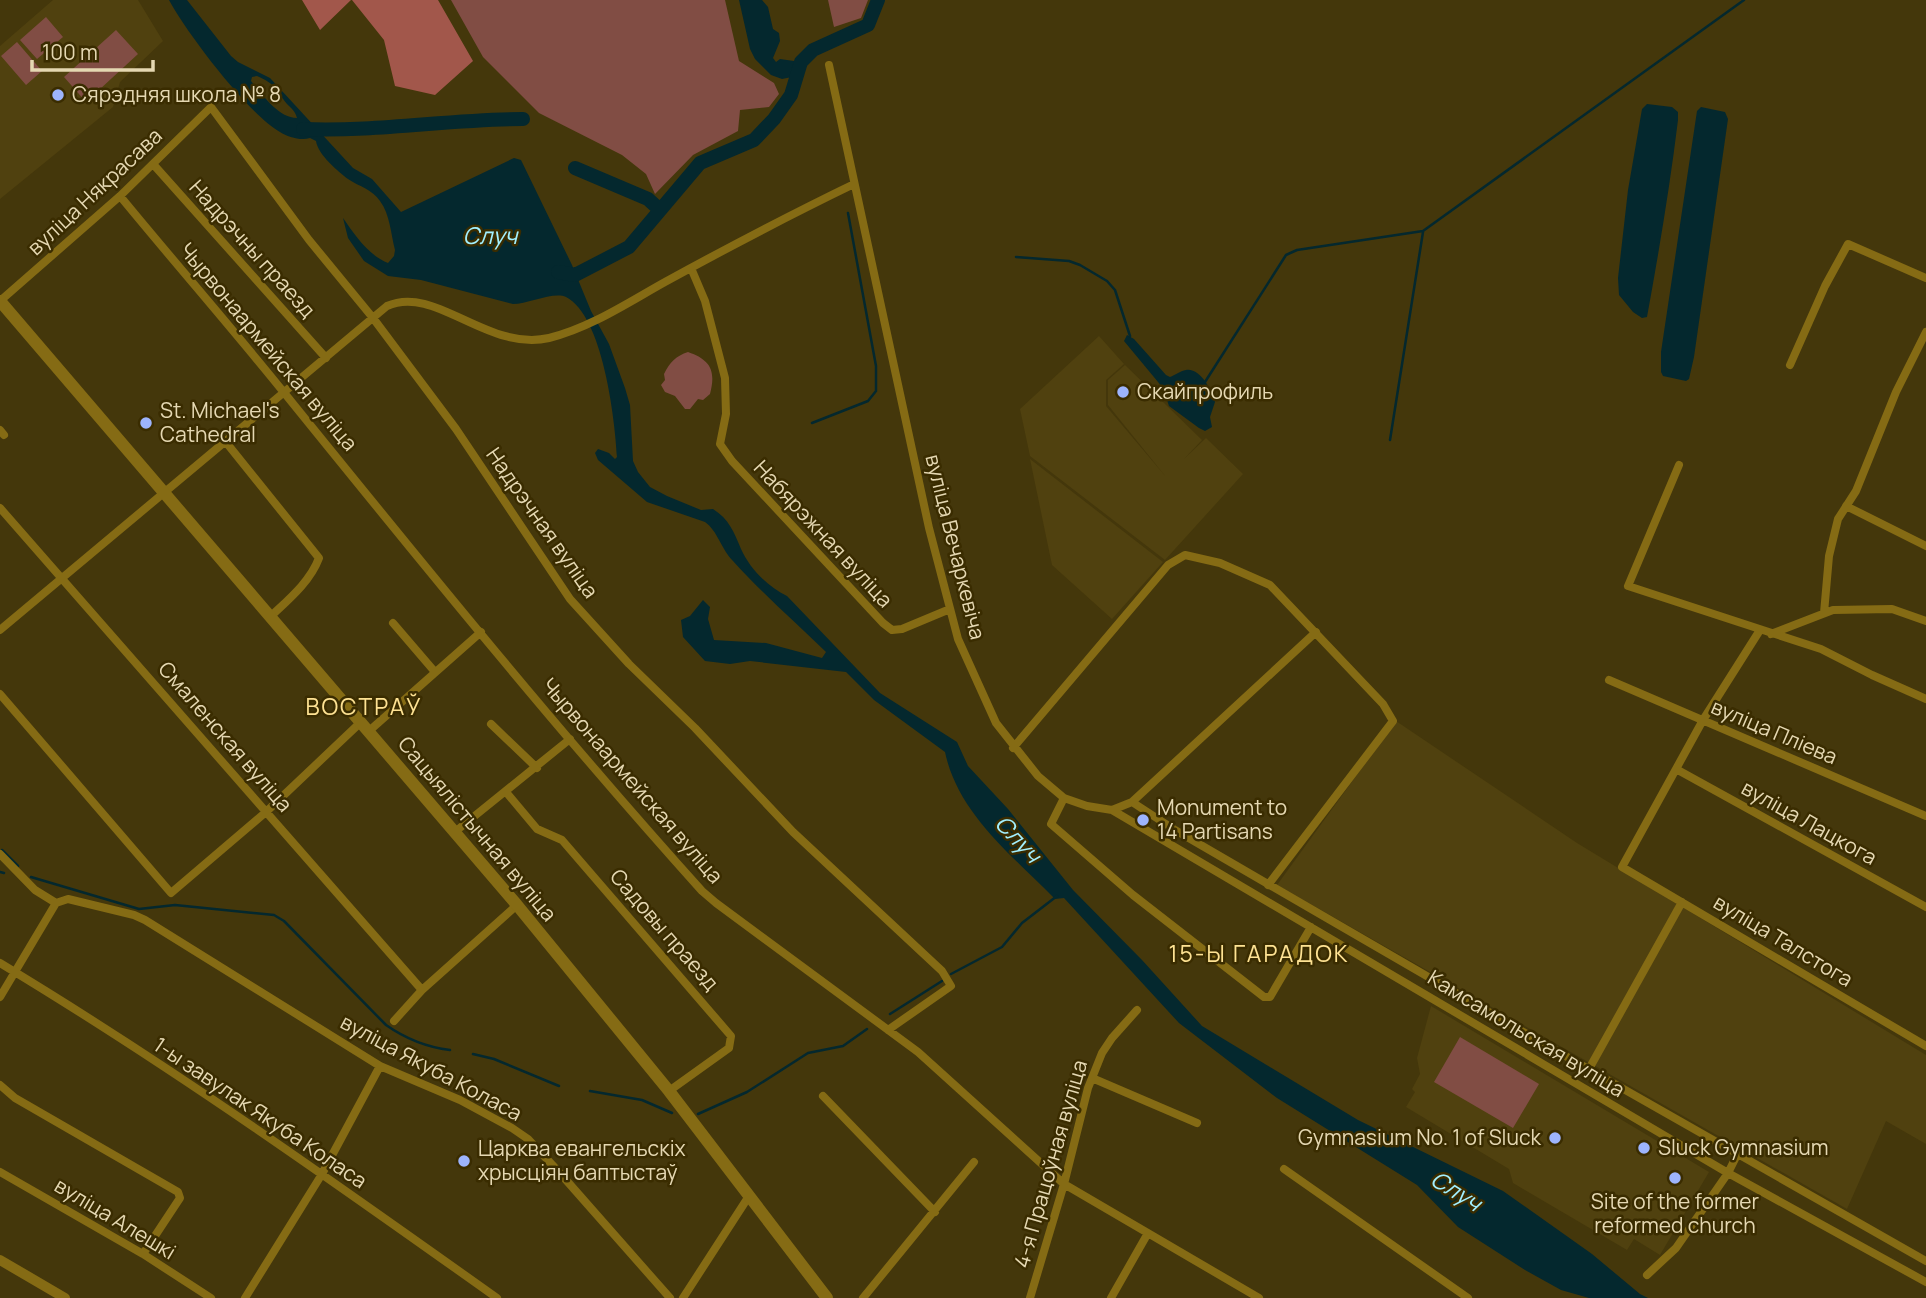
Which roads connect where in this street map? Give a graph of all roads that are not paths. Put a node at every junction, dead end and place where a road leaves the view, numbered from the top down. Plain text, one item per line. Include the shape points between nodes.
1 (829, 65) dead end
2 (211, 107) joint
3 (153, 164) junction
4 (854, 184) junction
5 (120, 195) junction
6 (691, 268) junction
7 (1926, 278) edge
8 (0, 301) edge
9 (373, 318) junction
10 (1926, 332) edge
11 (326, 358) junction
12 (1790, 365) dead end
13 (284, 392) junction
14 (225, 441) junction
15 (1679, 465) dead end
16 (165, 492) junction
17 (1846, 506) junction
18 (0, 508) edge
19 (1926, 546) edge
20 (62, 579) junction
21 (950, 609) junction
22 (1824, 613) junction
23 (270, 617) junction
24 (1926, 621) edge
25 (393, 623) dead end
26 (0, 630) edge
27 (1760, 630) junction
28 (481, 632) junction
29 (1316, 632) junction
30 (1771, 634) junction
31 (435, 672) junction
32 (1609, 680) dead end
33 (0, 694) edge
34 (1926, 699) edge
35 (1703, 720) junction
36 (491, 724) dead end
37 (365, 727) junction
38 (570, 739) junction
39 (1013, 748) junction
40 (537, 768) junction
41 (1676, 769) junction
42 (506, 792) junction
43 (1064, 798) junction
44 (1132, 802) junction
45 (1112, 810) junction
46 (266, 812) junction
47 (1926, 816) edge
48 (456, 831) junction
49 (0, 854) edge
50 (1268, 885) junction
51 (1682, 902) junction
52 (56, 903) junction
53 (517, 905) junction
54 (1926, 907) edge
55 (1311, 927) junction
56 (0, 963) edge
57 (15, 972) junction
58 (422, 990) junction
59 (0, 997) edge
60 (1137, 1010) dead end
61 (394, 1021) dead end
62 (888, 1030) junction
63 (1926, 1046) edge
64 (380, 1066) junction
65 (1588, 1069) junction
66 (1092, 1078) junction
67 (0, 1085) edge
68 (669, 1091) junction
69 (823, 1096) dead end
70 (1197, 1123) dead end
71 (1738, 1153) junction
72 (974, 1162) dead end
73 (1284, 1169) dead end
74 (0, 1172) edge
75 (1728, 1173) junction
76 (322, 1174) junction
77 (1064, 1184) junction
78 (749, 1196) junction
79 (935, 1212) junction
80 (1148, 1233) junction
81 (143, 1254) junction
82 (0, 1260) edge
83 (1926, 1261) edge
84 (1647, 1275) dead end
85 (1926, 1282) edge
86 (65, 1298) edge
87 (211, 1298) edge
88 (245, 1298) edge
89 (497, 1298) edge
90 (670, 1298) edge
91 (683, 1298) edge
92 (827, 1298) edge
93 (863, 1298) edge
94 (1030, 1298) edge
95 (1111, 1298) edge
96 (1259, 1298) edge
97 (1468, 1298) edge

1 - 4 street
2 - 3 street, вуліца Някрасава
2 - 9 street, Надрэчная вуліца
3 - 5 street, вуліца Някрасава
3 - 11 street, Надрэчны праезд
4 - 6 street
4 - 21 street, вуліца Вечаркевіча
5 - 8 street, вуліца Някрасава
5 - 13 street, Чырвонаармейская вуліца
6 - 9 street via 582,326 531,341 498,335 417,302 395,302
6 - 21 street, Набярэжная вуліца via 726,378 720,444 732,461 892,630
7 - 12 street via 1847,244
8 - 16 main road, Сацыялістычная вуліца
9 - 11 street
9 - 62 street, Надрэчная вуліца via 456,429 570,599 793,832 942,971 951,986
10 - 17 street
11 - 13 street
13 - 14 street
13 - 28 street, Чырвонаармейская вуліца
14 - 16 street
14 - 23 street via 319,558 299,590
15 - 27 street via 1628,586
16 - 20 street
16 - 23 main road, Сацыялістычная вуліца
17 - 19 street
17 - 22 street via 1829,556
18 - 20 street, Смаленская вуліца
20 - 26 street
20 - 46 street, Смаленская вуліца
21 - 39 street, вуліца Вечаркевіча via 972,672
22 - 24 street via 1892,609
22 - 30 street
23 - 37 main road, Сацыялістычная вуліца
25 - 31 street
27 - 30 street
27 - 35 street
28 - 31 street
28 - 38 street, Чырвонаармейская вуліца
29 - 39 street via 1270,585 1220,563 1185,555 1168,565
29 - 44 street
29 - 50 street via 1383,704 1393,721
30 - 34 street via 1821,649
31 - 37 street
32 - 35 street, вуліца Пліева
33 - 46 street via 171,893
35 - 41 street
35 - 47 street, вуліца Пліева
36 - 40 street
37 - 46 street
37 - 48 main road, Сацыялістычная вуліца
38 - 40 street
38 - 62 street, Чырвонаармейская вуліца via 709,897
39 - 43 street, вуліца Вечаркевіча
40 - 42 street
41 - 51 street, вуліца Талстога via 1622,867
41 - 54 street, вуліца Лацкога
42 - 48 street
42 - 68 street, Садовы праезд via 537,829 562,839 731,1036 729,1048
43 - 45 street, Камсамольская вуліца
43 - 55 street via 1051,824 1133,895 1265,997 1270,997
44 - 45 street
44 - 50 street, Камсамольская вуліца
45 - 55 street, Камсамольская вуліца
46 - 58 street, Смаленская вуліца
48 - 53 main road, Сацыялістычная вуліца
49 - 52 street via 35,890
50 - 65 street, Камсамольская вуліца
51 - 63 street, вуліца Талстога
51 - 65 street
52 - 57 street
52 - 64 street, вуліца Якуба Коласа via 68,899 145,920
53 - 58 street
53 - 68 main road, Сацыялістычная вуліца
55 - 75 street, Камсамольская вуліца
56 - 57 street, 1-ы завулак Якуба Коласа
57 - 59 street
57 - 76 street, 1-ы завулак Якуба Коласа
58 - 61 street
60 - 66 street, 4-я Працоўная вуліца via 1102,1053
62 - 77 street, Чырвонаармейская вуліца
64 - 76 street
64 - 90 street, вуліца Якуба Коласа via 460,1100 528,1139
65 - 71 street, Камсамольская вуліца
66 - 70 street
66 - 77 street, 4-я Працоўная вуліца
67 - 81 street via 178,1192 180,1198
68 - 78 main road, Сацыялістычная вуліца
69 - 79 street
71 - 75 street
71 - 83 street, Камсамольская вуліца
72 - 79 street
73 - 97 street
74 - 81 street, вуліца Алешкі
75 - 84 street via 1676,1248
75 - 85 street, Камсамольская вуліца
76 - 88 street
76 - 89 street, 1-ы завулак Якуба Коласа
77 - 80 street, Чырвонаармейская вуліца
77 - 94 street, 4-я Працоўная вуліца
78 - 91 street
78 - 92 main road, Сацыялістычная вуліца
79 - 93 street
80 - 95 street
80 - 96 street, Чырвонаармейская вуліца
81 - 87 street, вуліца Алешкі
82 - 86 street

